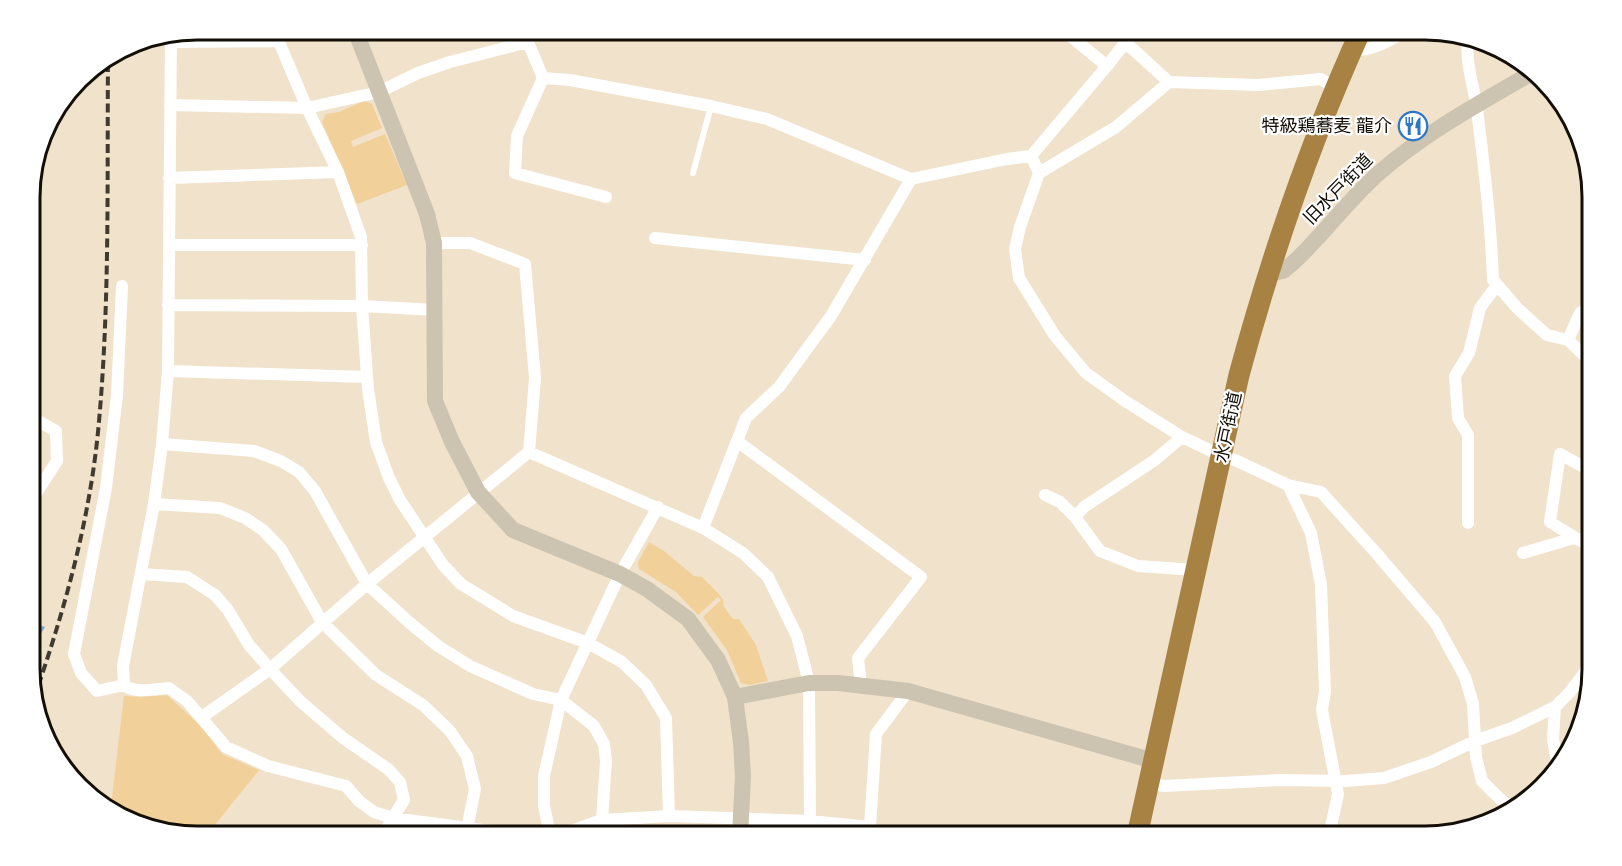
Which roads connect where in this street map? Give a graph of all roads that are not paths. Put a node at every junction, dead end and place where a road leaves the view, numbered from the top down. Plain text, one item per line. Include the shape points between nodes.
1 (1076, 40) edge
2 (1356, 40) edge
3 (1390, 40) edge
4 (278, 41) edge
5 (359, 41) edge
6 (1125, 42) joint
7 (171, 43) edge
8 (1467, 47) edge
9 (1352, 50) junction
10 (1107, 66) junction
11 (1526, 77) edge
12 (543, 78) junction
13 (1169, 82) junction
14 (1335, 88) junction
15 (379, 92) junction
16 (170, 105) junction
17 (1476, 105) junction
18 (711, 106) junction
19 (307, 108) junction
20 (1031, 156) junction
21 (338, 172) junction
22 (693, 172) dead end
23 (1039, 173) junction
24 (170, 178) junction
25 (911, 179) junction
26 (606, 197) dead end
27 (1283, 230) junction
28 (655, 238) dead end
29 (434, 243) junction
30 (1313, 243) junction
31 (362, 245) junction
32 (169, 246) junction
33 (865, 260) junction
34 (1268, 274) junction
35 (1497, 285) junction
36 (123, 286) dead end
37 (168, 305) junction
38 (362, 306) junction
39 (435, 310) junction
40 (1582, 312) edge
41 (1568, 339) junction
42 (1582, 353) edge
43 (168, 372) junction
44 (367, 377) junction
45 (41, 423) edge
46 (1182, 437) junction
47 (737, 441) junction
48 (162, 444) junction
49 (529, 452) junction
50 (1222, 456) junction
51 (1582, 466) edge
52 (1288, 485) junction
53 (41, 486) edge
54 (478, 492) junction
55 (1045, 495) dead end
56 (154, 504) junction
57 (658, 507) junction
58 (1075, 517) junction
59 (1468, 523) dead end
60 (703, 528) junction
61 (425, 536) junction
62 (1575, 538) junction
63 (1582, 542) edge
64 (1523, 553) dead end
65 (1196, 570) junction
66 (141, 574) junction
67 (620, 574) junction
68 (367, 584) junction
69 (322, 622) junction
70 (588, 643) junction
71 (270, 669) junction
72 (1581, 677) edge
73 (809, 683) junction
74 (124, 685) junction
75 (861, 686) junction
76 (909, 692) junction
77 (735, 697) junction
78 (561, 700) junction
79 (1555, 707) junction
80 (202, 717) junction
81 (1475, 741) junction
82 (1556, 755) edge
83 (1154, 761) junction
84 (1336, 781) junction
85 (1149, 783) junction
86 (1505, 803) edge
87 (669, 816) junction
88 (393, 818) junction
89 (741, 818) junction
90 (602, 820) junction
91 (810, 821) junction
92 (855, 825) edge
93 (870, 825) edge
94 (1139, 825) edge
95 (1331, 825) edge
96 (388, 826) edge
97 (445, 826) edge
98 (468, 826) edge
99 (548, 826) edge
100 (586, 826) edge
101 (741, 826) edge

1 - 10 street
2 - 9 highway, 水戸街道
3 - 9 street
4 - 19 street
5 - 15 street
6 - 10 street
6 - 13 street
7 - 16 street
8 - 17 street
9 - 14 highway, 水戸街道
10 - 20 street
11 - 17 street, 旧水戸街道
12 - 15 street via 528,42 450,62
12 - 18 street
12 - 26 street via 518,136 515,173
13 - 14 street via 1258,85 1321,80
13 - 23 street via 1116,126
14 - 27 highway, 水戸街道
15 - 19 street
15 - 29 street via 427,214
16 - 19 street
16 - 24 street
17 - 30 street, 旧水戸街道 via 1378,173
17 - 35 street via 1492,229 1493,280
18 - 22 lane
18 - 25 street via 767,119
19 - 21 street
20 - 23 street
20 - 25 street
21 - 24 street
21 - 31 street
23 - 46 street via 1015,249 1019,278 1055,336 1086,373
24 - 32 street
25 - 33 street
27 - 30 street via 1295,241
27 - 34 highway, 水戸街道
28 - 33 street
29 - 39 street
29 - 49 street via 470,243 525,264 535,378
30 - 34 street, 旧水戸街道 via 1283,271
31 - 32 street
31 - 38 street
32 - 37 street
33 - 47 street via 831,316 779,387 746,418
34 - 50 highway, 水戸街道 via 1239,375
35 - 41 street via 1546,335
35 - 59 street via 1480,308 1469,353 1455,376 1458,418 1468,435
36 - 74 street via 117,395 106,488 74,654 81,673 97,691
37 - 38 street
37 - 43 street
38 - 39 street
38 - 44 street
39 - 54 street via 435,401
40 - 41 street
41 - 42 street
43 - 44 street
43 - 48 street
44 - 61 street via 376,442 400,500
45 - 53 street via 56,431 57,461
46 - 50 street
46 - 58 street
47 - 60 street
47 - 75 street via 921,577 858,658
48 - 56 street
48 - 68 street via 254,451 299,472 315,491
49 - 54 street
49 - 57 street
50 - 52 street
50 - 65 highway, 水戸街道
51 - 62 street via 1560,454 1550,522
52 - 81 street via 1321,492 1436,622 1465,677 1473,704
52 - 84 street via 1311,533 1320,575 1322,710
54 - 61 street
54 - 67 street via 513,530
55 - 58 street via 1060,502
56 - 66 street
56 - 69 street via 220,508 263,530 281,549
57 - 60 street
57 - 67 street
58 - 65 street via 1100,551 1138,566
60 - 73 street via 743,553 768,577 797,636
61 - 68 street
61 - 70 street via 461,584 513,616
62 - 63 street
62 - 64 street
65 - 83 highway, 水戸街道
66 - 71 street via 187,578 215,595
66 - 74 street via 123,666
67 - 70 street
67 - 77 street via 688,619 718,660
68 - 69 street
68 - 78 street via 438,646 470,666 533,694
69 - 71 street
69 - 98 street via 376,675 423,705 450,731 467,756 475,789
70 - 78 street
70 - 87 street via 622,662 646,685 666,718
71 - 80 street
71 - 88 street via 300,701 388,769 399,782 404,800
72 - 79 street
73 - 75 street
73 - 77 street
73 - 91 street
74 - 80 street via 138,690 169,687
75 - 76 street
76 - 83 street
76 - 93 street via 876,734
77 - 89 street via 743,776
78 - 90 street via 594,726 604,744
78 - 99 street via 544,776
79 - 81 street
79 - 82 street
80 - 88 street via 226,747 268,766 346,786 374,812
81 - 84 street via 1384,778
81 - 86 street via 1482,781
83 - 85 highway, 水戸街道
84 - 85 street via 1164,786
84 - 95 street via 1338,794
85 - 94 highway, 水戸街道
87 - 89 street
87 - 90 street
88 - 96 street
88 - 97 street
89 - 91 street
89 - 101 street
90 - 100 street
91 - 92 street

